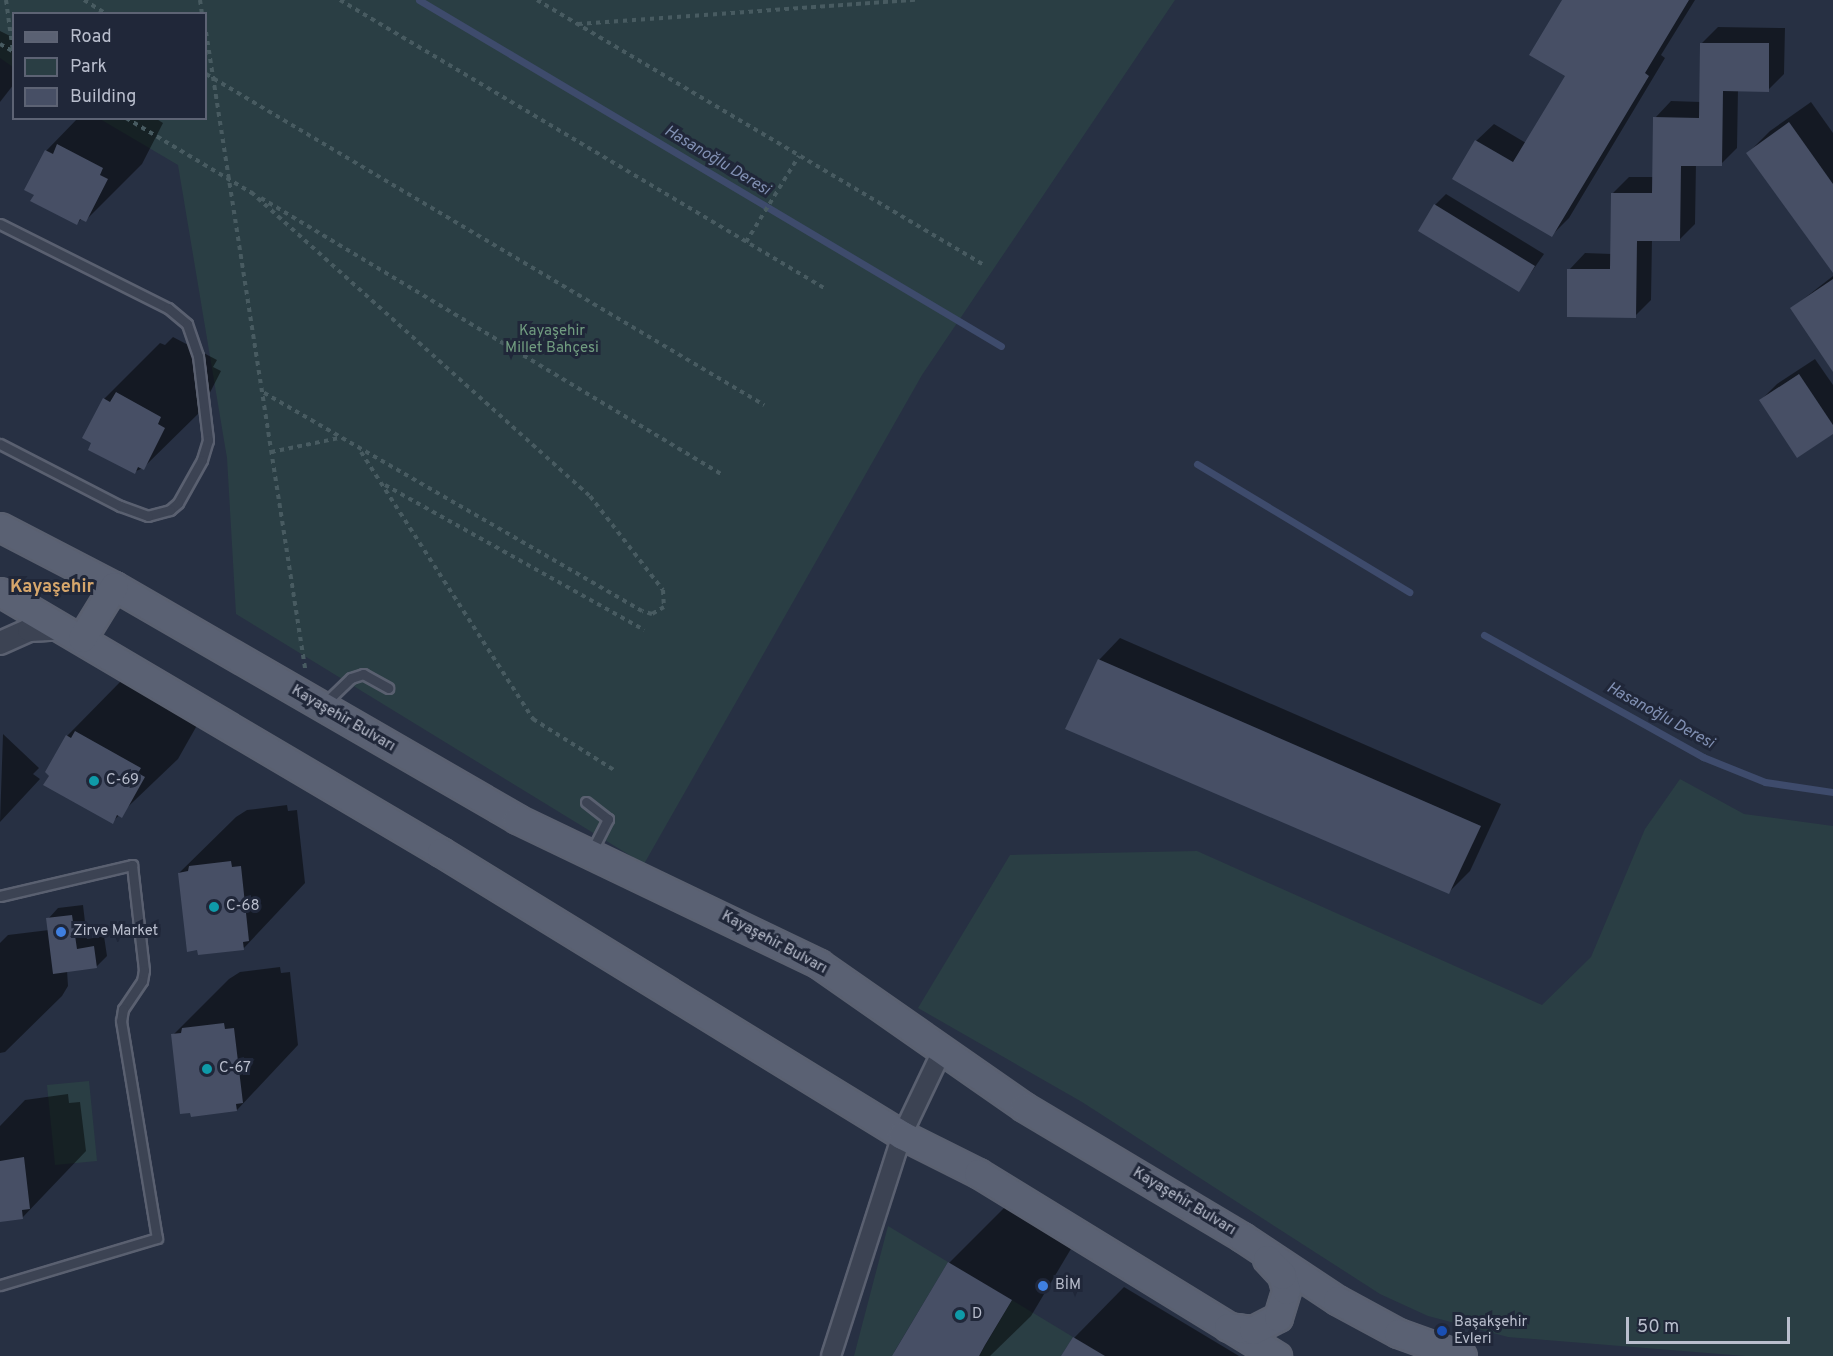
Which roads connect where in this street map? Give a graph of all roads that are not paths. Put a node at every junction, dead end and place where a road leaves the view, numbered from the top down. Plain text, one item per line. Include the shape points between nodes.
1 (0, 224) edge
2 (0, 444) edge
3 (0, 527) edge
4 (114, 586) junction
5 (0, 592) edge
6 (74, 633) junction
7 (0, 643) edge
8 (388, 688) dead end
9 (316, 703) junction
10 (585, 802) dead end
11 (589, 854) junction
12 (0, 896) edge
13 (942, 1051) junction
14 (902, 1135) junction
15 (1242, 1237) junction
16 (0, 1286) edge
17 (1226, 1327) junction
18 (831, 1356) edge
19 (1277, 1356) edge
20 (1462, 1356) edge

1 - 2 lane via 168,308 187,324 198,356 208,440 202,460 177,503 170,510 148,516 120,506
3 - 4 main road, Kayaşehir Bulvarı
4 - 6 main road
4 - 9 main road, Kayaşehir Bulvarı
5 - 6 main road
6 - 7 street via 29,630
6 - 14 main road
8 - 9 lane via 363,674
9 - 11 main road, Kayaşehir Bulvarı via 517,819
10 - 11 lane via 608,819
11 - 13 main road, Kayaşehir Bulvarı via 819,964
12 - 16 lane via 132,865 144,970 121,1021 157,1238
13 - 14 street
13 - 15 main road, Kayaşehir Bulvarı via 1024,1107
14 - 17 main road via 978,1173
14 - 18 street
15 - 17 main road via 1282,1275 1285,1301 1271,1323 1253,1330
15 - 20 main road, Kayaşehir Bulvarı via 1337,1300 1398,1333
17 - 19 main road

